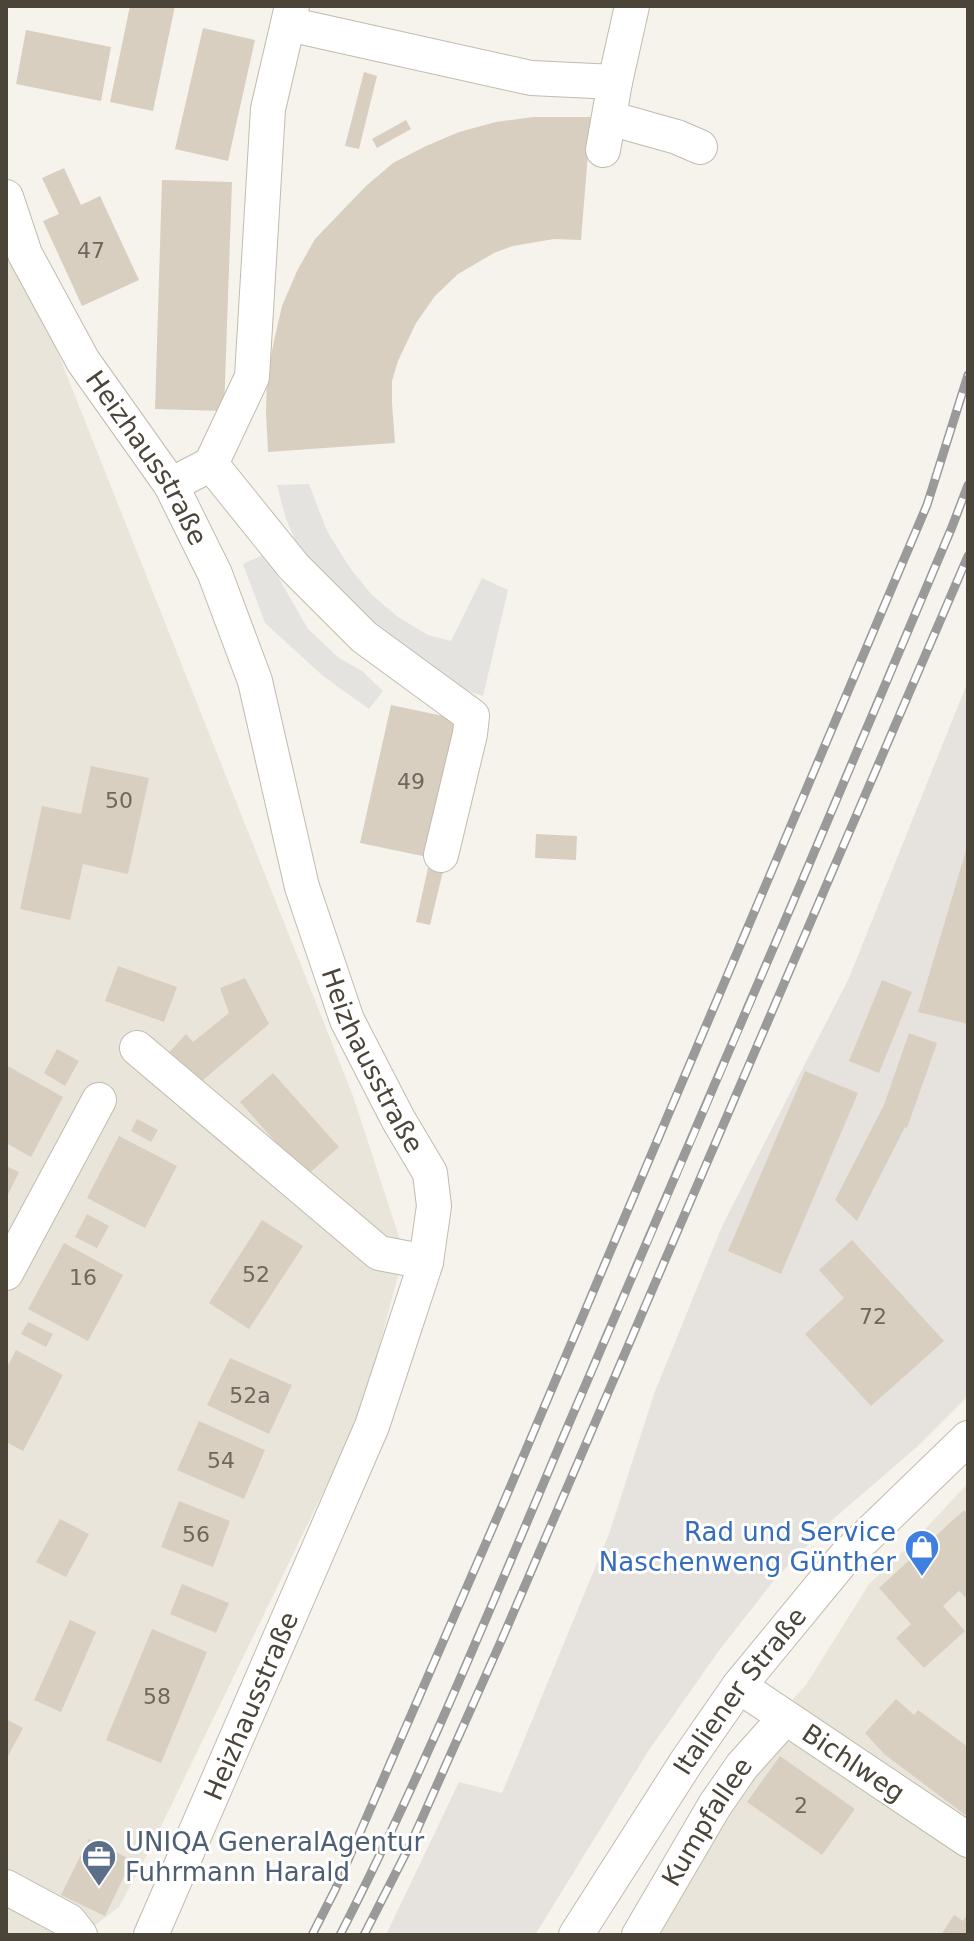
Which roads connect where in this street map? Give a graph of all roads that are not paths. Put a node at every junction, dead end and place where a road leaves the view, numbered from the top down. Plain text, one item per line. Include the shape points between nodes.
1 (632, 6) edge
2 (290, 15) edge
3 (615, 82) junction
4 (700, 147) dead end
5 (6, 197) edge
6 (211, 464) junction
7 (171, 485) junction
8 (441, 855) dead end
9 (137, 1048) dead end
10 (99, 1100) dead end
11 (426, 1262) junction
12 (6, 1273) edge
13 (962, 1456) edge
14 (739, 1686) junction
15 (785, 1718) junction
16 (968, 1840) edge
17 (6, 1887) edge
18 (80, 1935) edge
19 (151, 1935) edge
20 (576, 1935) edge
21 (639, 1935) edge

1 - 3 street
2 - 3 street via 531,78
2 - 6 street via 268,109 252,377
3 - 4 street via 606,134 677,137
5 - 7 street, Heizhausstraße via 25,254 83,361
6 - 7 street
6 - 8 street via 294,567 364,637 472,716
7 - 11 street, Heizhausstraße via 215,574 255,681 302,887 347,1020 430,1173 434,1206
9 - 11 street via 379,1253
10 - 12 street
11 - 19 street, Heizhausstraße via 372,1426
13 - 14 street, Italiener Straße via 845,1557
14 - 15 street, Bichlweg
14 - 20 street, Italiener Straße
15 - 16 street, Bichlweg
15 - 21 street, Kumpfallee via 715,1805
17 - 18 street via 69,1921

